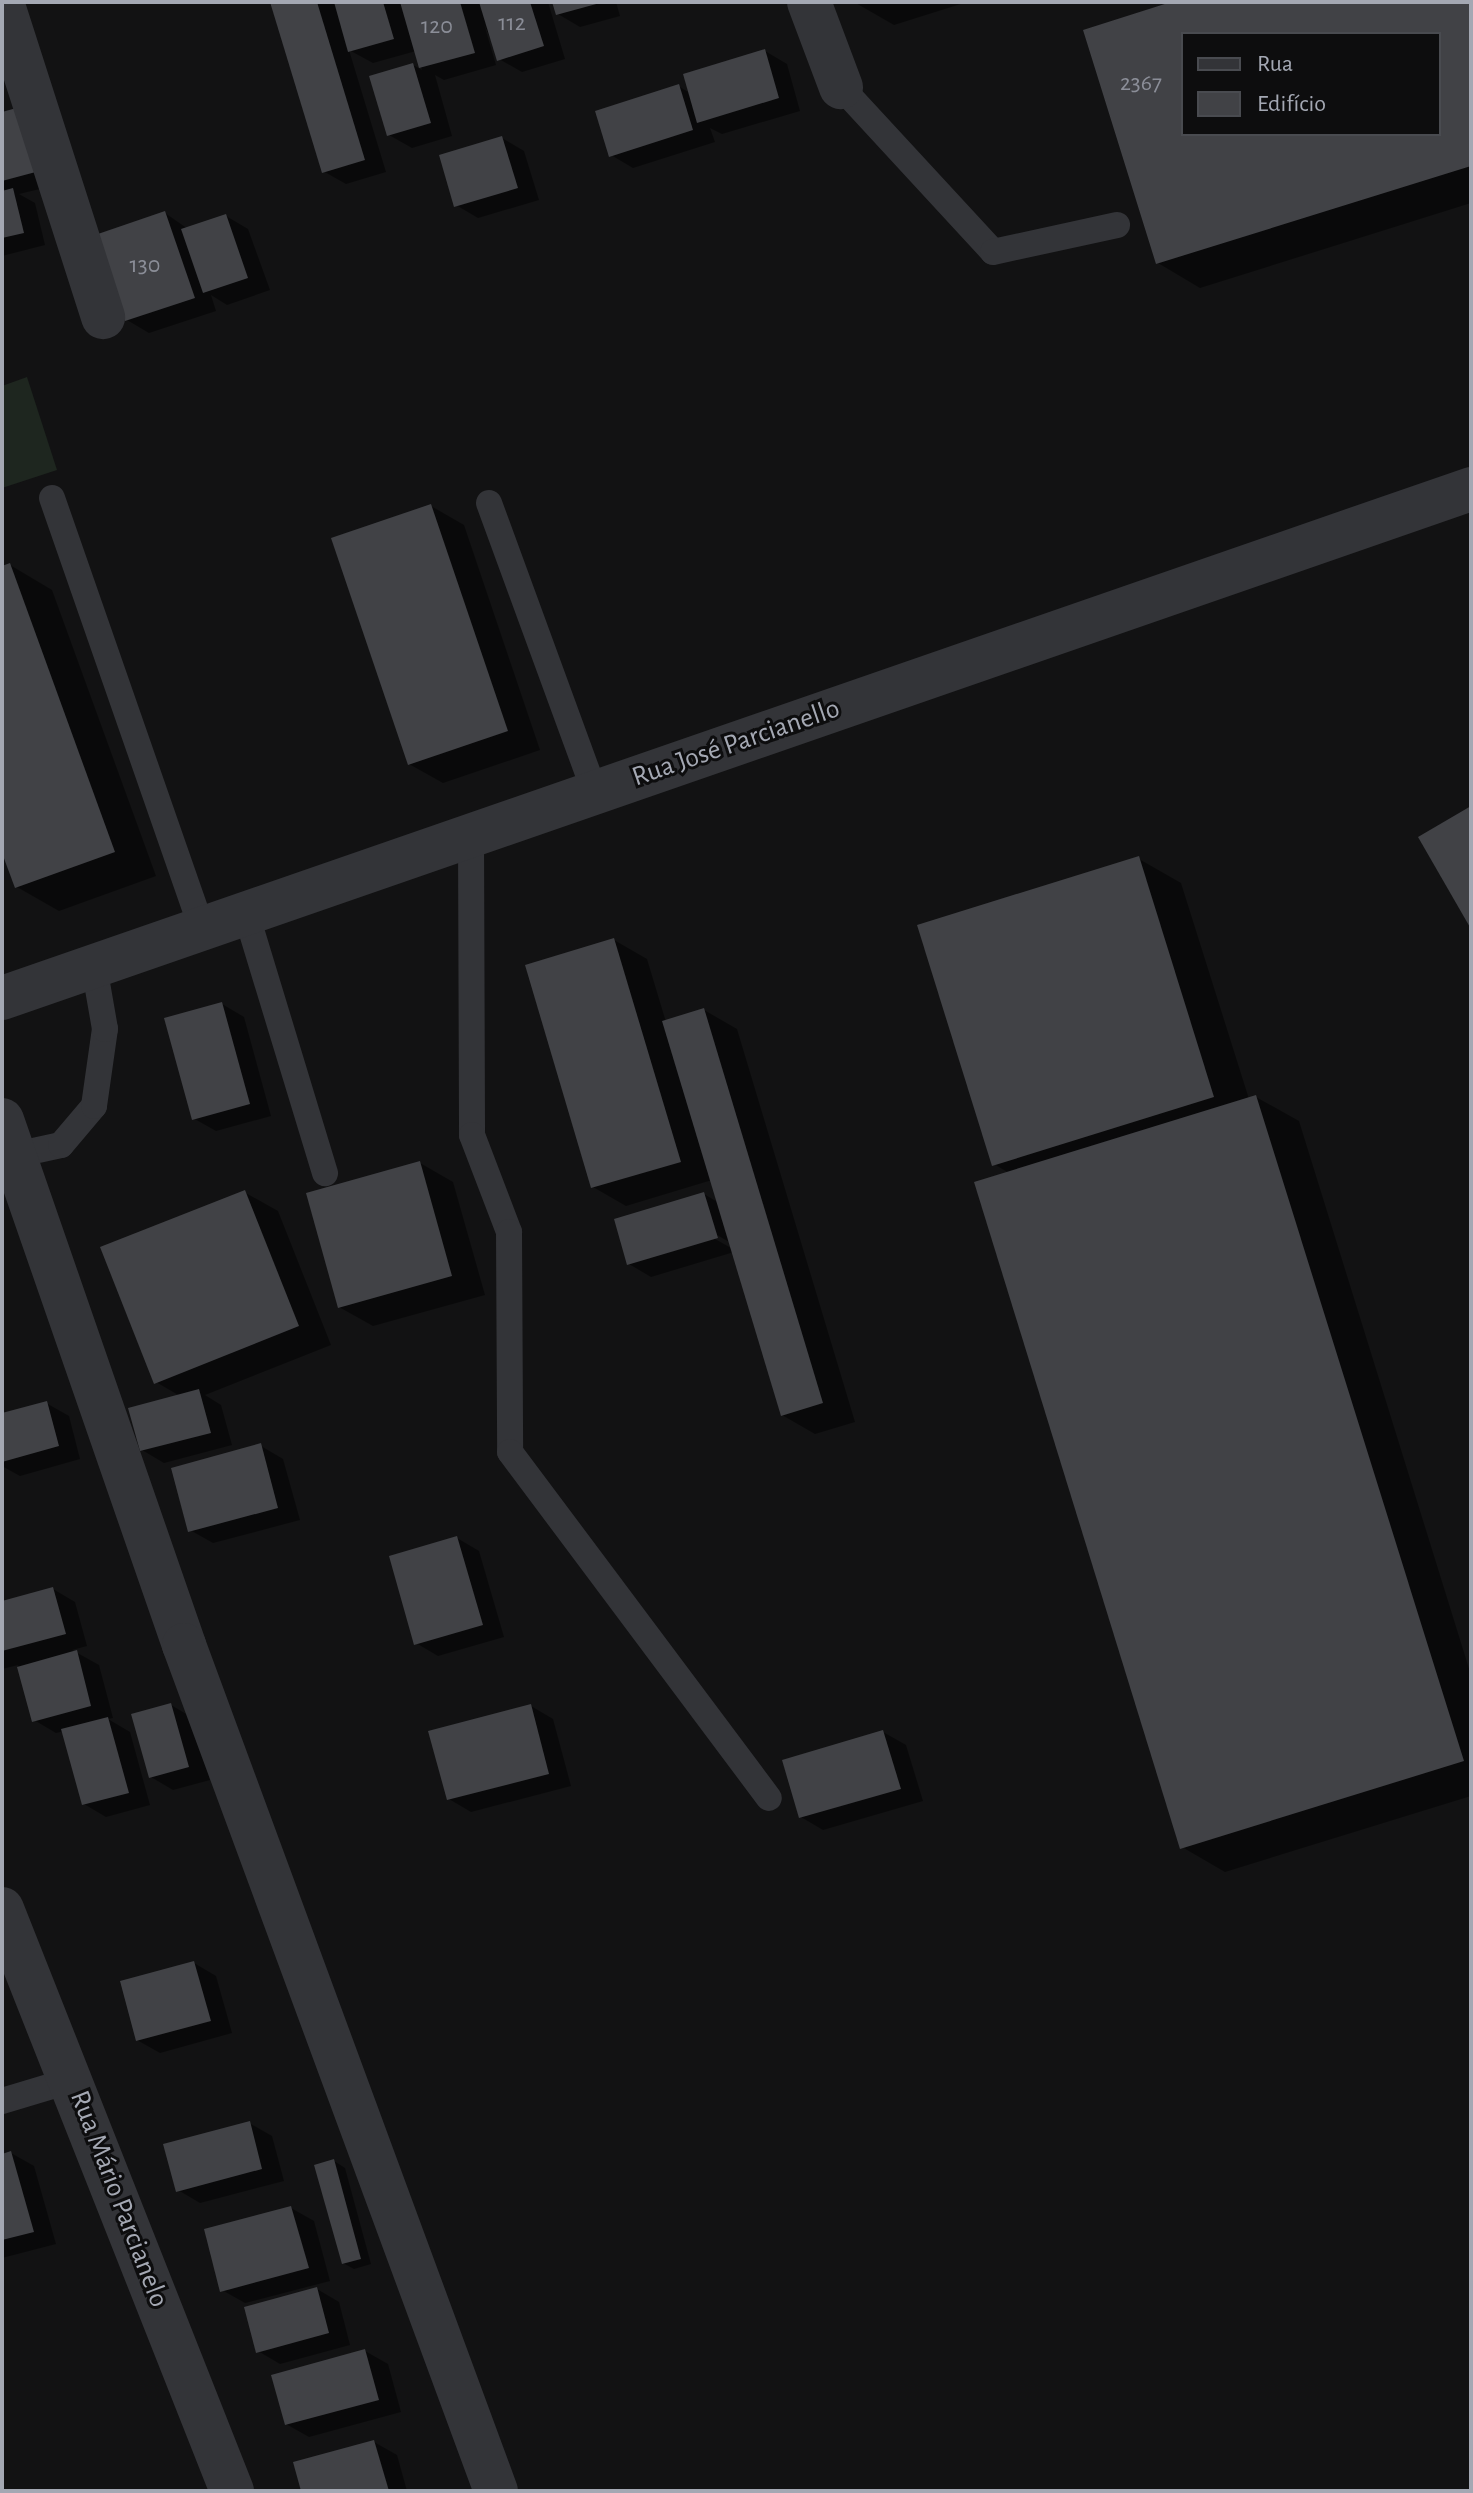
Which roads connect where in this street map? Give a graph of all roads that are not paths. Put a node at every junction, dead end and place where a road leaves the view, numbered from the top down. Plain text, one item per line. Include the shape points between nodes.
1 (2, 2) edge
2 (809, 2) edge
3 (841, 87) joint
4 (1117, 225) dead end
5 (103, 317) dead end
6 (1471, 489) edge
7 (52, 498) dead end
8 (489, 503) dead end
9 (595, 792) junction
10 (471, 836) junction
11 (246, 913) junction
12 (202, 929) junction
13 (94, 966) junction
14 (2, 998) edge
15 (9, 1137) edge
16 (325, 1173) dead end
17 (769, 1798) dead end
18 (2, 1909) edge
19 (72, 2080) junction
20 (2, 2101) edge
21 (232, 2491) edge
22 (496, 2491) edge

1 - 5 street
2 - 3 street
3 - 4 lane via 993,252
6 - 9 street, Rua José Parcianello
7 - 12 lane
8 - 9 lane
9 - 10 street, Rua José Parcianello
10 - 11 street, Rua José Parcianello
10 - 17 lane via 472,1135 509,1232 510,1452
11 - 12 street, Rua José Parcianello
11 - 16 lane
12 - 13 street, Rua José Parcianello
13 - 14 street, Rua José Parcianello
13 - 15 lane via 105,1029 94,1106 61,1145
15 - 22 street via 184,1645
18 - 19 street, Rua Mário Parcianelo
19 - 20 lane
19 - 21 street, Rua Mário Parcianelo

